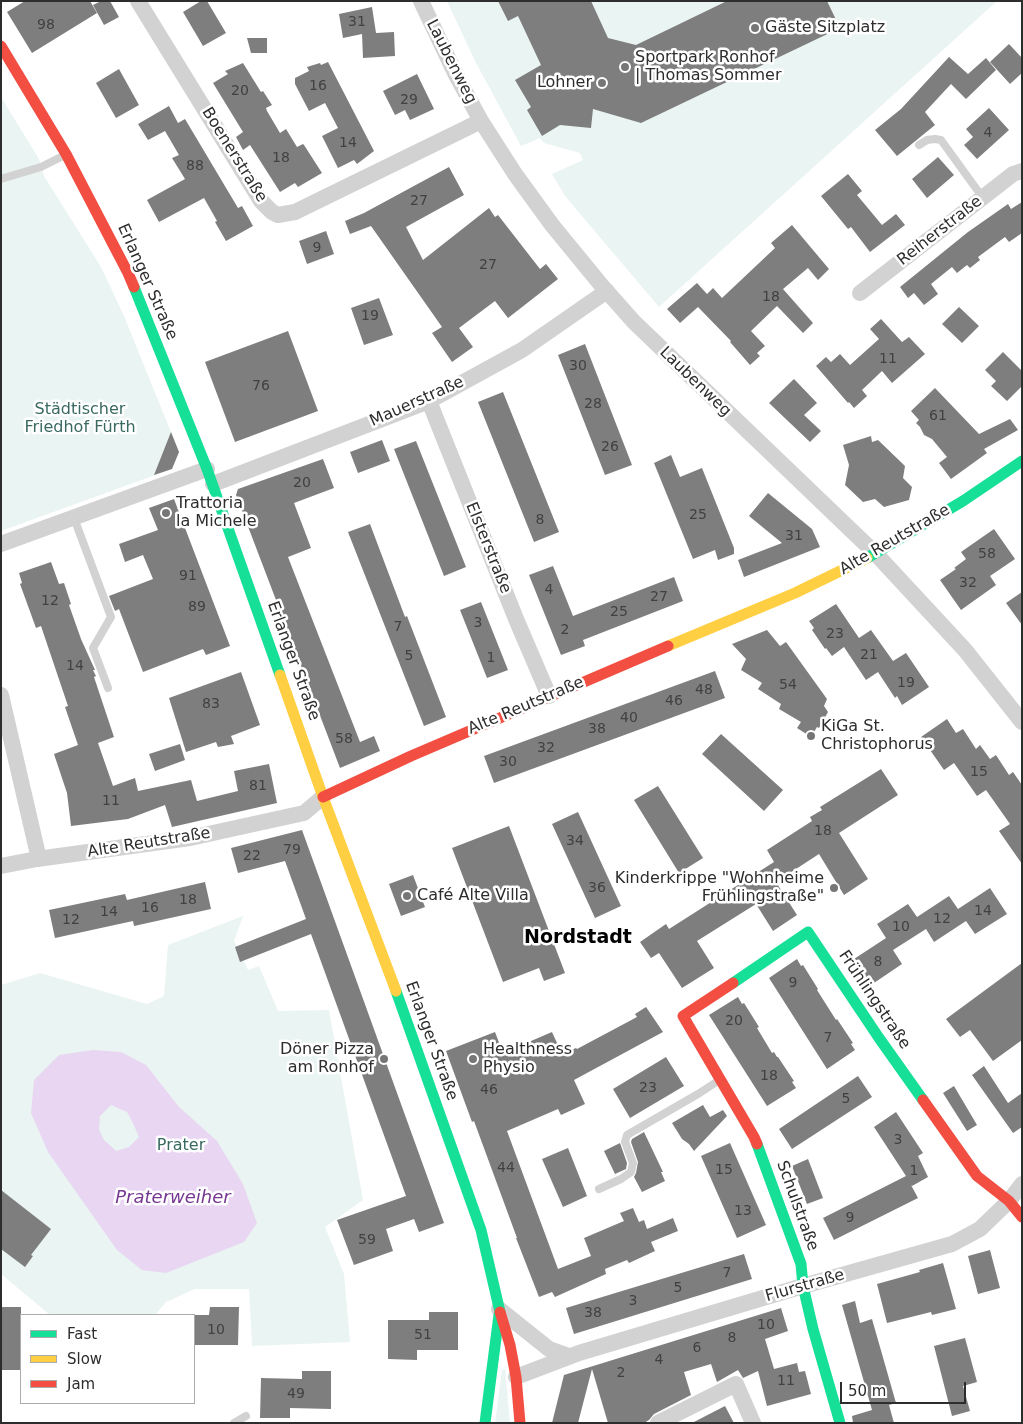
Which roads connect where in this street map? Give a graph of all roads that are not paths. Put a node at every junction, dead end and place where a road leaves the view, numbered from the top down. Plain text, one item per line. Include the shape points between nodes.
1 (138, 1) edge
2 (421, 1) edge
3 (1, 46) edge
4 (481, 121) junction
5 (919, 145) dead end
6 (66, 154) junction
7 (1022, 171) edge
8 (1, 179) edge
9 (983, 198) junction
10 (607, 291) junction
11 (860, 293) dead end
12 (429, 401) junction
13 (1022, 461) edge
14 (207, 469) junction
15 (213, 484) junction
16 (74, 518) junction
17 (1, 544) edge
18 (876, 554) junction
19 (108, 688) dead end
20 (1, 695) edge
21 (549, 696) junction
22 (1022, 722) edge
23 (323, 797) junction
24 (39, 859) junction
25 (1, 866) edge
26 (683, 1016) joint
27 (720, 1079) junction
28 (1022, 1184) edge
29 (599, 1189) dead end
30 (1009, 1201) junction
31 (1022, 1217) edge
32 (804, 1286) junction
33 (500, 1309) junction
34 (569, 1356) junction
35 (516, 1377) junction
36 (246, 1416) dead end
37 (234, 1423) edge
38 (485, 1423) edge
39 (520, 1423) edge
40 (658, 1423) edge
41 (753, 1423) edge
42 (840, 1423) edge

1 - 4 street, Boenerstraße via 261,202 278,216 295,212
2 - 4 street, Laubenweg
3 - 6 main road, Erlanger Straße
4 - 10 street, Laubenweg via 552,225
5 - 9 lane via 927,140 941,140
6 - 8 lane via 41,167
6 - 14 main road, Erlanger Straße via 136,290
7 - 9 street, Reiherstraße via 1013,174
9 - 11 street, Reiherstraße
10 - 12 street, Mauerstraße via 522,350
10 - 18 street, Laubenweg via 634,322
12 - 15 street, Mauerstraße
12 - 21 street, Elsterstraße
13 - 18 main road, Alte Reutstraße
14 - 15 main road, Erlanger Straße
14 - 16 street
15 - 23 main road, Erlanger Straße
16 - 17 street
16 - 19 lane via 111,617 93,648
18 - 21 main road, Alte Reutstraße via 795,592
18 - 22 street, Laubenweg via 965,650
20 - 24 street
21 - 23 main road, Alte Reutstraße
23 - 24 street, Alte Reutstraße via 304,813 190,838
23 - 33 main road, Erlanger Straße via 481,1230
24 - 25 street, Alte Reutstraße
26 - 27 main road, Schulstraße
26 - 30 main road, Frühlingstraße via 808,932 977,1176
27 - 29 lane via 627,1135 625,1142 633,1162 631,1172
27 - 32 main road, Schulstraße via 754,1137 801,1264
28 - 30 street, Flurstraße
30 - 31 main road
30 - 32 street, Flurstraße via 980,1229 952,1244
32 - 34 street, Flurstraße
32 - 42 main road, Schulstraße
33 - 34 street via 549,1349
33 - 35 main road, Erlanger Straße
33 - 38 main road, Erlanger Straße
34 - 35 street, Flurstraße
35 - 39 main road, Erlanger Straße
36 - 37 lane
40 - 41 street via 736,1384

